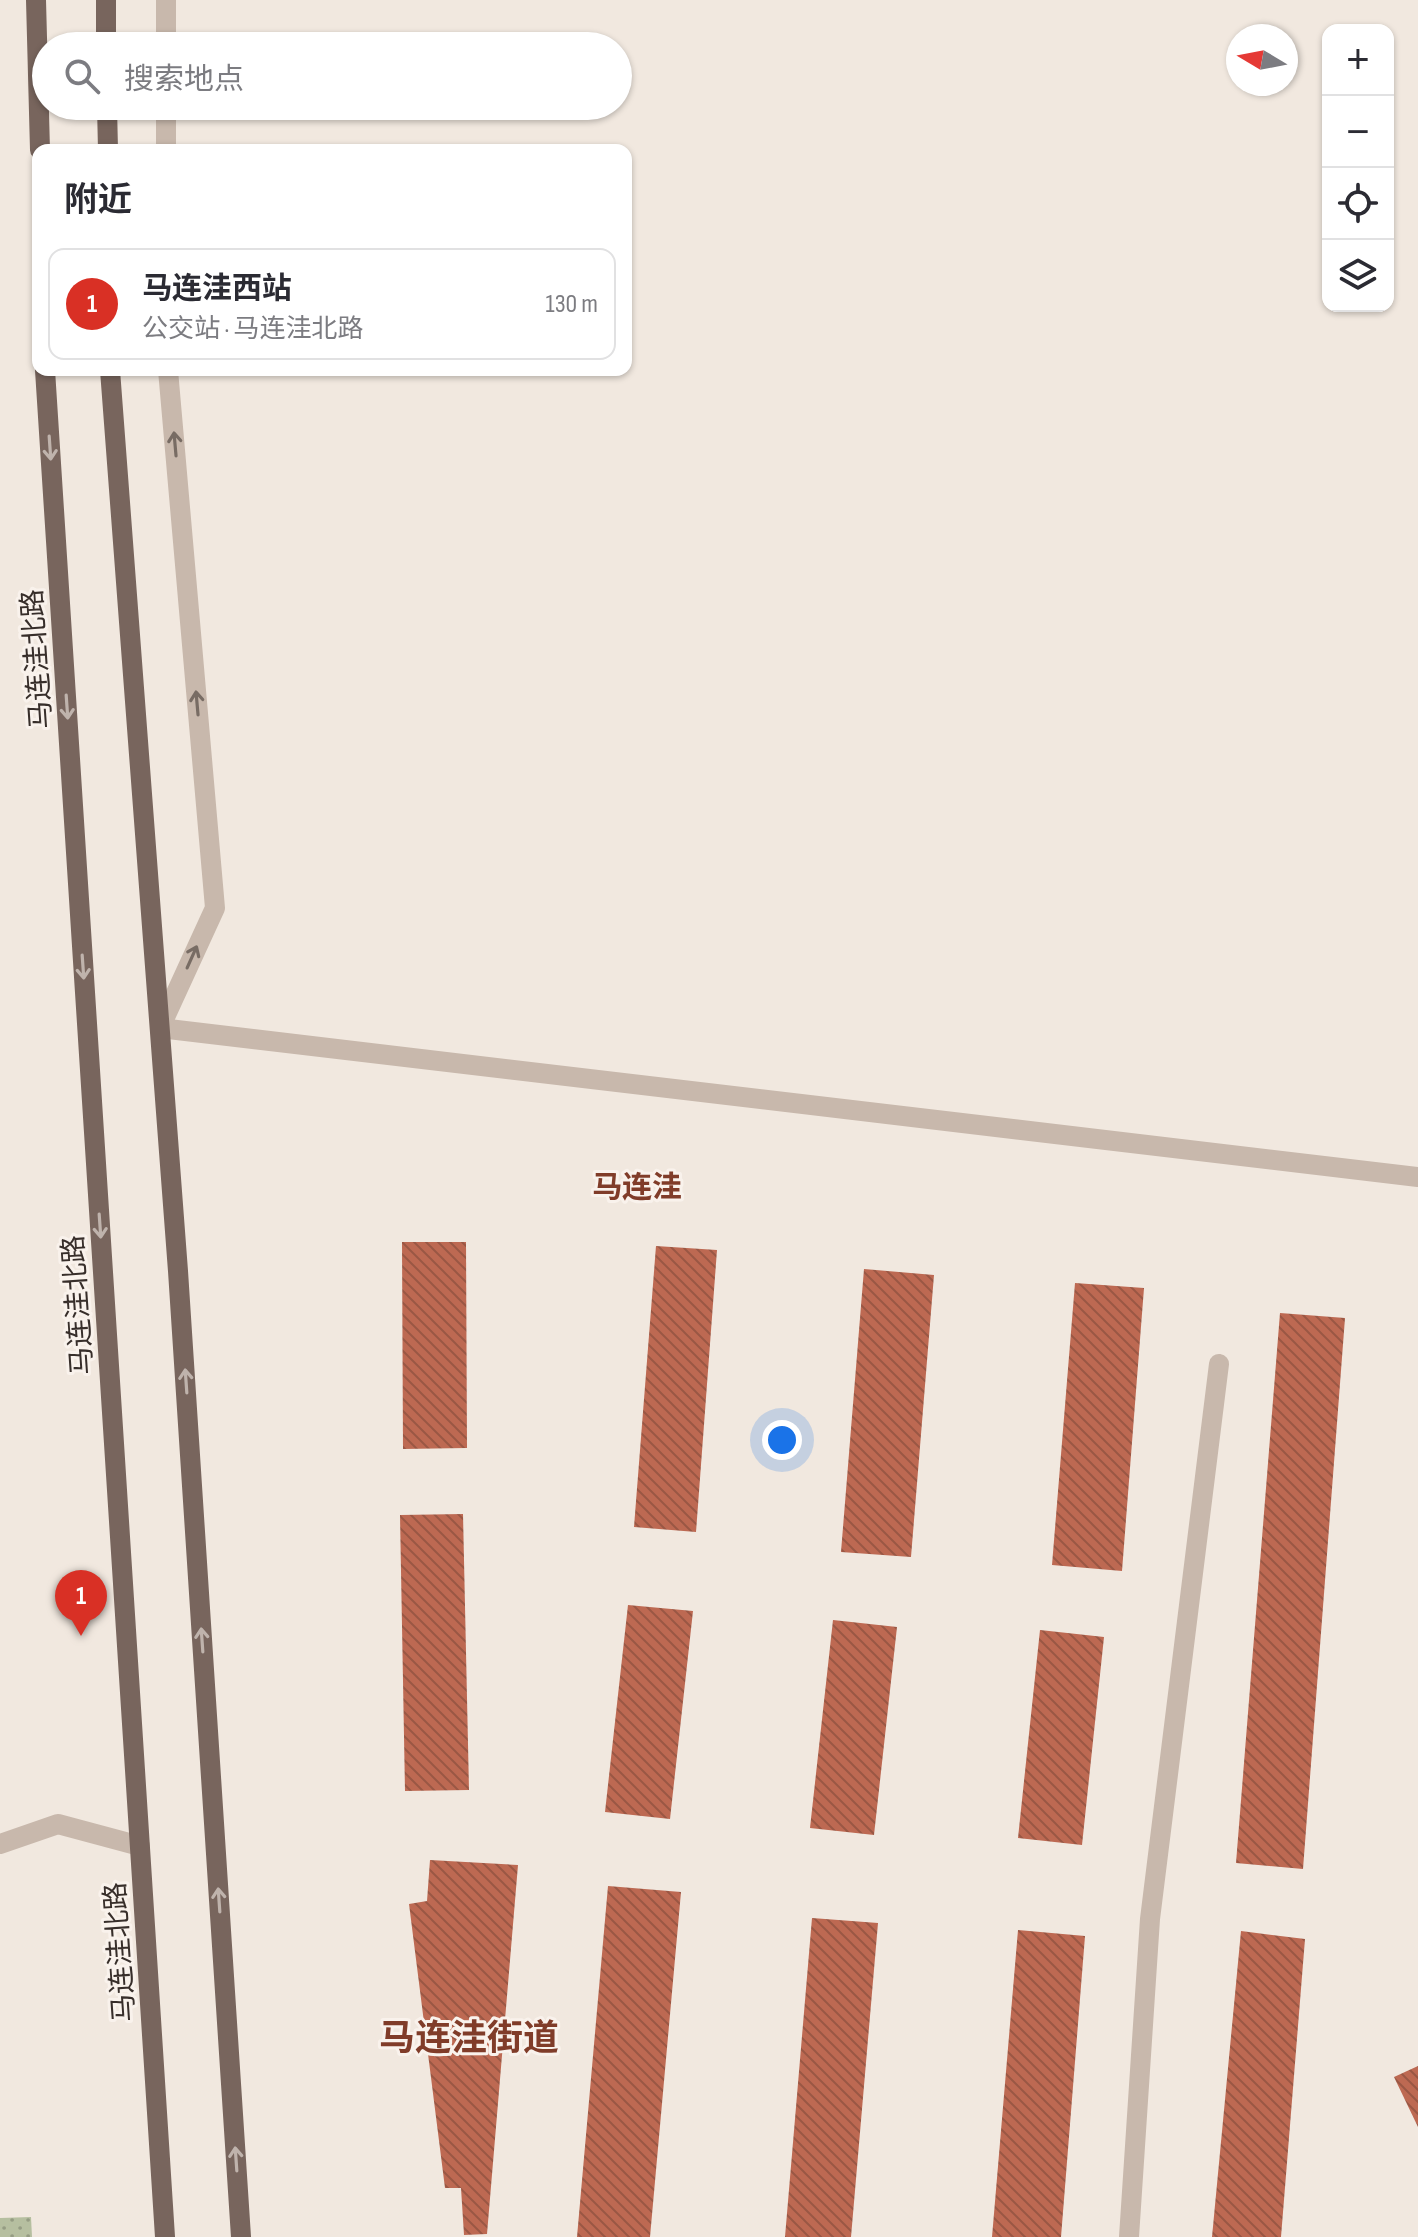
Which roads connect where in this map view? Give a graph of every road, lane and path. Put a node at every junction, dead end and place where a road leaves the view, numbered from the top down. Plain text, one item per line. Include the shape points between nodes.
1 (36, 0) edge
2 (106, 0) edge
3 (166, 0) edge
4 (37, 32) edge
5 (106, 32) edge
6 (166, 32) edge
7 (39, 120) edge
8 (107, 120) edge
9 (166, 120) edge
10 (40, 144) edge
11 (108, 144) edge
12 (166, 144) edge
13 (45, 376) edge
14 (110, 376) edge
15 (169, 376) edge
16 (160, 1028) junction
17 (1418, 1177) edge
18 (1219, 1364) dead end
19 (0, 1844) edge
20 (140, 1846) junction
21 (165, 2237) edge
22 (241, 2237) edge
23 (1129, 2237) edge

1 - 4 main road
2 - 5 main road
3 - 6 street
7 - 10 main road
8 - 11 main road
9 - 12 street
13 -> 20 main road, 马连洼北路
14 - 16 main road
16 -> 15 street via 215,908
16 - 17 street
22 -> 16 main road
18 - 23 street via 1150,1919
19 - 20 street via 58,1824
20 - 21 main road, 马连洼北路

